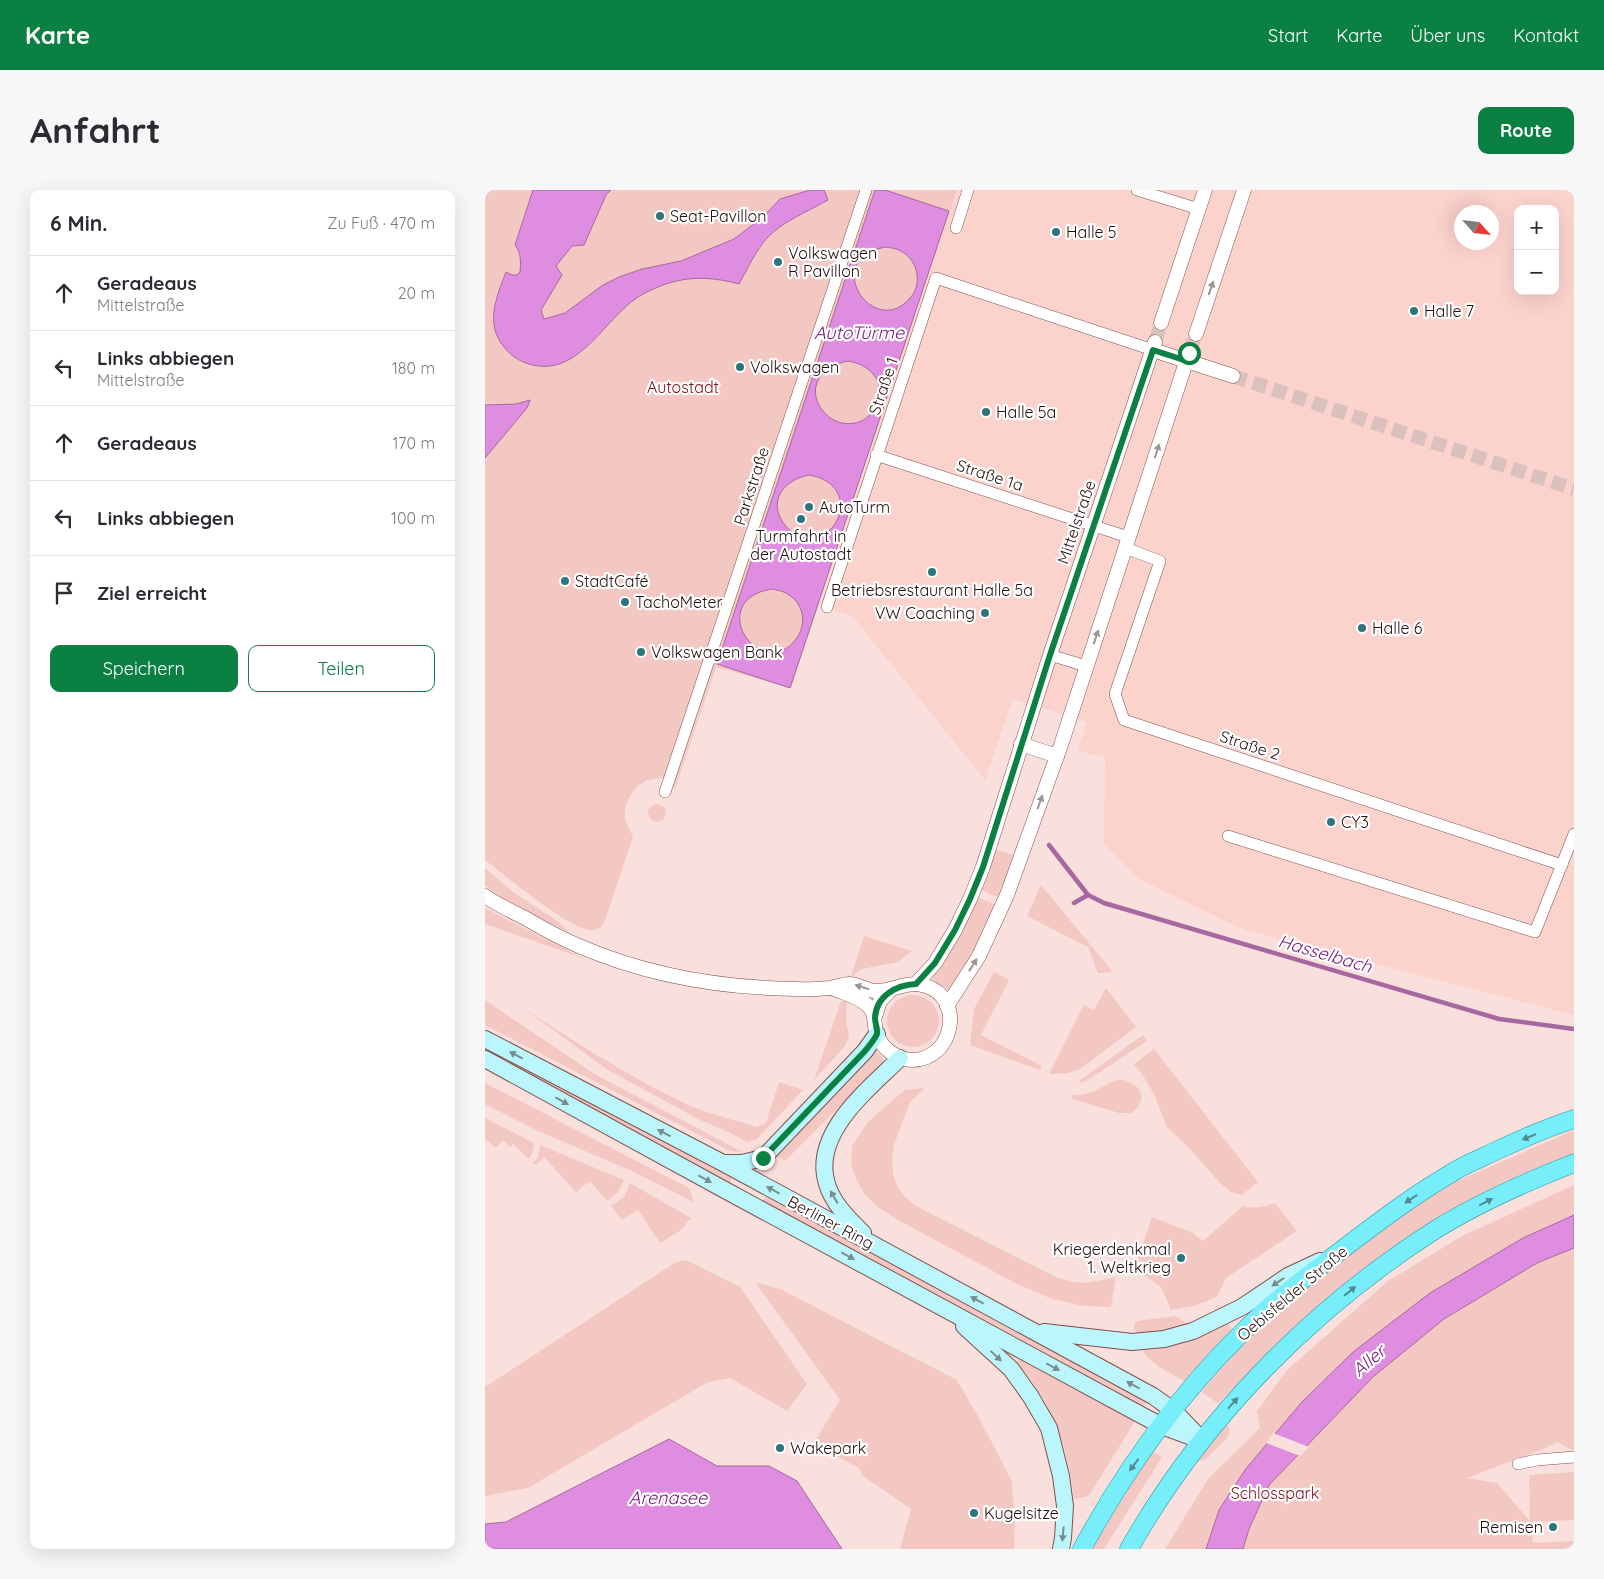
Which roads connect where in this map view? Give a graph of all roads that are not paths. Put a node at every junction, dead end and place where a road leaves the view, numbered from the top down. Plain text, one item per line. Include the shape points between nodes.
1 (866, 190) edge
2 (968, 190) edge
3 (1137, 190) edge
4 (1205, 190) edge
5 (1244, 190) edge
6 (1199, 210) junction
7 (956, 228) dead end
8 (1161, 322) tunnel mouth
9 (1196, 334) tunnel mouth
10 (1154, 346) junction
11 (1188, 357) junction
12 (1233, 376) tunnel mouth
13 (876, 455) junction
14 (1094, 525) junction
15 (1126, 543) junction
16 (827, 607) dead end
17 (1050, 655) junction
18 (1086, 666) junction
19 (1021, 744) junction
20 (1057, 756) junction
21 (665, 792) dead end
22 (1574, 834) edge
23 (1228, 836) dead end
24 (1562, 865) junction
25 (485, 896) edge
26 (916, 984) junction
27 (832, 988) junction
28 (892, 989) junction
29 (947, 1006) junction
30 (875, 1017) junction
31 (877, 1034) junction
32 (485, 1039) edge
33 (900, 1058) junction
34 (485, 1059) edge
35 (485, 1071) edge
36 (519, 1078) junction
37 (1574, 1119) edge
38 (723, 1163) junction
39 (1574, 1163) edge
40 (877, 1246) junction
41 (1338, 1253) junction
42 (948, 1310) junction
43 (1035, 1331) junction
44 (1174, 1411) junction
45 (1162, 1426) junction
46 (1202, 1440) junction
47 (1574, 1457) edge
48 (1518, 1464) dead end
49 (1061, 1549) edge
50 (1082, 1549) edge
51 (1129, 1549) edge

1 - 21 street, Parkstraße
2 - 7 street
3 - 6 street
4 - 6 street
9 -> 5 street
6 - 8 street
10 - 11 street
10 - 13 street, Straße 1 via 936,278
10 - 14 street, Mittelstraße
11 - 12 street
15 -> 11 street
13 - 14 street, Straße 1a
13 - 16 street, Straße 1
14 - 15 street, Straße 1a
14 - 17 street, Mittelstraße
18 -> 15 street
15 - 24 street, Straße 2 via 1160,561 1115,694 1124,720
17 - 18 street
17 - 19 street, Mittelstraße
18 - 20 street
19 - 20 street
19 - 26 street, Mittelstraße via 970,899 935,963
29 -> 20 street via 979,956 1007,895
22 - 24 street
23 - 24 street via 1535,932
25 - 27 street via 580,946 640,966 728,984
26 - 28 street
26 - 29 street via 929,987
28 -> 27 street via 873,991 849,984
27 - 30 street via 867,1004
28 - 30 street via 880,1001
29 - 33 street via 951,1021 938,1050 924,1058
30 - 31 street
31 - 33 street via 885,1048
31 - 38 main road via 865,1051 763,1158
38 -> 32 main road, Berliner Ring
40 -> 33 main road via 833,1198 827,1183 825,1156 831,1135 841,1118
34 - 36 main road, Berliner Ring
35 - 36 main road
36 -> 42 main road, Berliner Ring
37 -> 41 main road, Oebisfelder Straße via 1512,1143 1451,1173
40 -> 38 main road, Berliner Ring
46 -> 39 main road via 1271,1362 1318,1317 1381,1266 1484,1203
43 -> 40 main road, Berliner Ring
41 -> 43 main road via 1287,1276 1242,1307 1193,1331 1163,1339 1132,1342
41 - 44 main road, Oebisfelder Straße via 1268,1308 1227,1348
42 -> 45 main road, Berliner Ring
42 -> 49 main road via 1011,1369 1049,1428 1065,1506
44 -> 43 main road, Berliner Ring via 1153,1396
44 - 45 main road, Oebisfelder Straße
44 - 46 main road, Berliner Ring
45 - 46 main road, Berliner Ring
45 -> 50 main road, Oebisfelder Straße via 1128,1472
46 - 51 main road via 1142,1525
47 - 48 street

